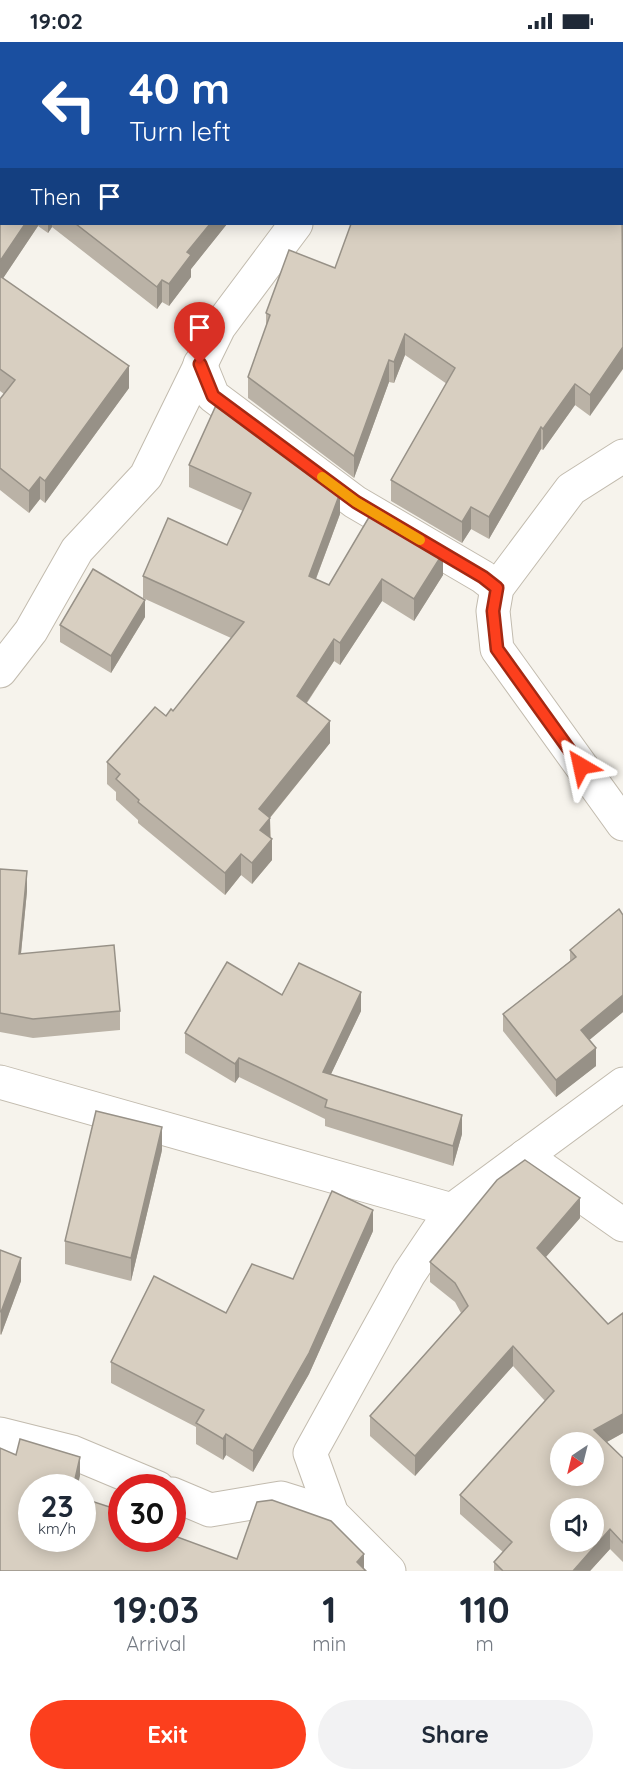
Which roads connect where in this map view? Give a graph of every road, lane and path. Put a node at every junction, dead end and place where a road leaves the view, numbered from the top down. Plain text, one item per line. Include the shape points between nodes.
1 (295, 225) edge
2 (200, 364) junction
3 (623, 456) edge
4 (497, 588) junction
5 (0, 672) edge
6 (623, 824) edge
7 (0, 1082) edge
8 (623, 1084) edge
9 (525, 1156) junction
10 (452, 1210) junction
11 (623, 1226) edge
12 (0, 1434) edge
13 (125, 1474) edge
14 (186, 1500) edge
15 (332, 1514) junction
16 (389, 1571) edge

1 - 2 street via 219,327
2 - 4 street via 213,396 356,502
2 - 5 street via 146,476 77,550 31,631
3 - 4 street via 571,489
4 - 6 street via 493,611 497,649
7 - 10 street
8 - 9 street
9 - 10 street
9 - 11 street
10 - 15 street via 409,1274 310,1453
12 - 13 street via 72,1452
14 - 15 street via 210,1510 281,1498
15 - 16 street

